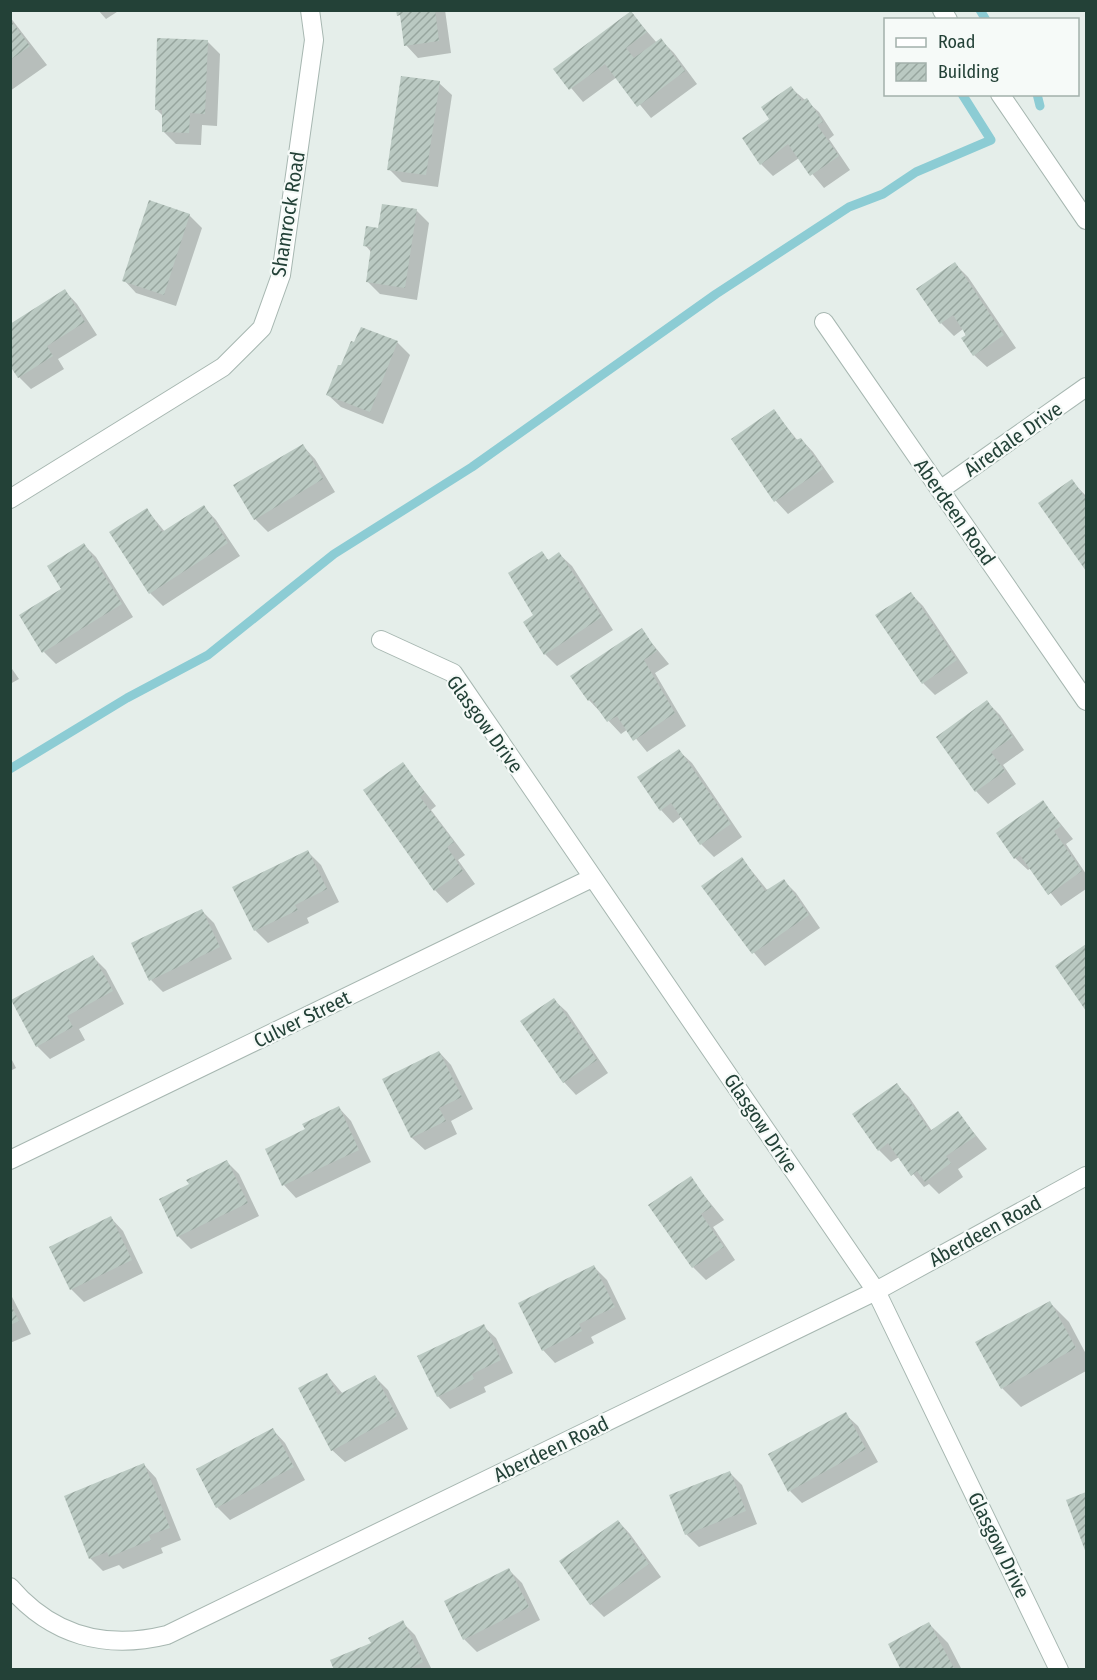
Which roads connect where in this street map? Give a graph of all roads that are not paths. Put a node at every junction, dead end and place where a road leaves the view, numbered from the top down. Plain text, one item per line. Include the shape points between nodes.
1 (310, 10) edge
2 (1001, 96) edge
3 (1086, 220) edge
4 (824, 322) dead end
5 (1086, 387) edge
6 (940, 490) junction
7 (10, 499) edge
8 (381, 640) dead end
9 (1086, 701) edge
10 (592, 878) junction
11 (10, 1160) edge
12 (1086, 1176) edge
13 (876, 1291) junction
14 (10, 1587) edge
15 (1059, 1670) edge

1 - 7 street, Shamrock Road via 314,40 281,275 262,328 223,367
2 - 3 street
4 - 6 street, Aberdeen Road
5 - 6 street, Airedale Drive
6 - 9 street, Aberdeen Road
8 - 10 street, Glasgow Drive via 453,674
10 - 11 street, Culver Street
10 - 13 street, Glasgow Drive
12 - 13 street, Aberdeen Road
13 - 14 street, Aberdeen Road via 166,1635 127,1642 87,1638 43,1618
13 - 15 street, Glasgow Drive

